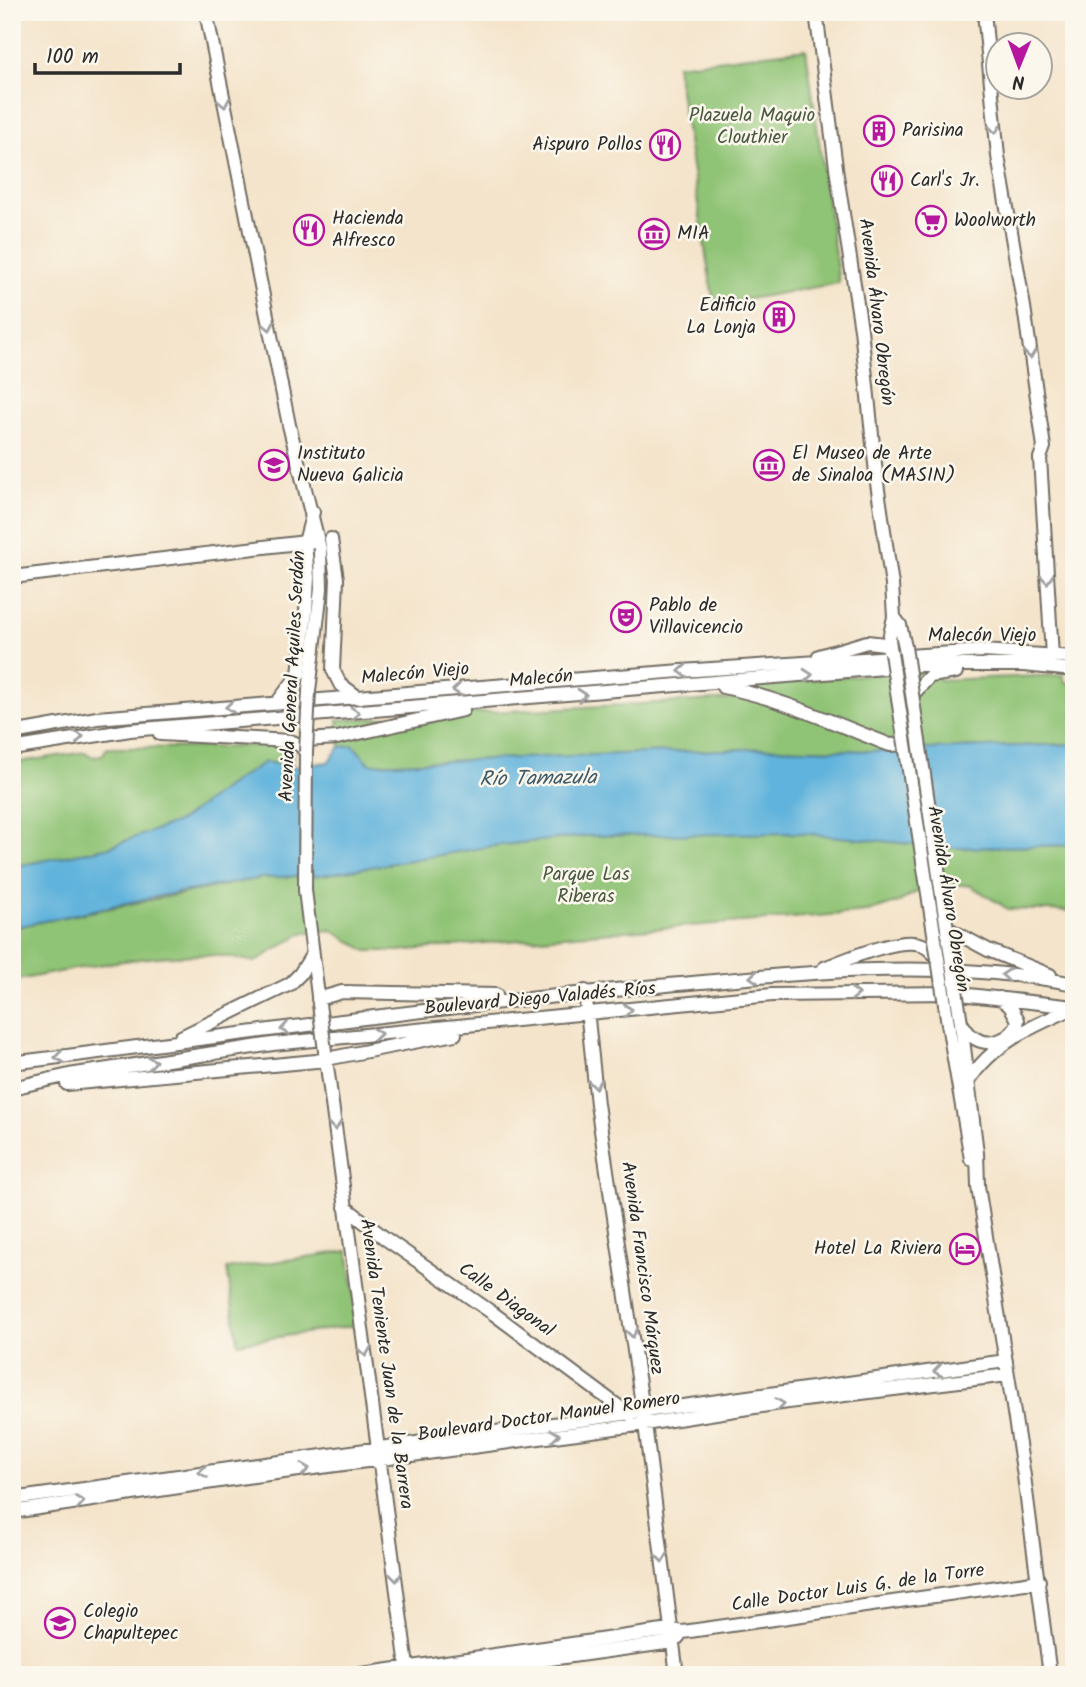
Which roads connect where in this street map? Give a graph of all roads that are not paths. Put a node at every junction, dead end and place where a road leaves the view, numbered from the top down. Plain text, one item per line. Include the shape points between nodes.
1 (206, 12) edge
2 (816, 12) edge
3 (984, 12) edge
4 (313, 512) junction
5 (325, 540) junction
6 (305, 542) junction
7 (12, 577) edge
8 (894, 617) junction
9 (891, 651) junction
10 (1052, 656) junction
11 (1074, 657) edge
12 (797, 663) junction
13 (1003, 664) junction
14 (1074, 670) edge
15 (708, 684) junction
16 (912, 695) junction
17 (360, 698) junction
18 (494, 702) junction
19 (276, 704) junction
20 (135, 729) junction
21 (12, 733) edge
22 (905, 744) junction
23 (306, 746) junction
24 (12, 749) edge
25 (947, 928) junction
26 (312, 953) junction
27 (937, 957) junction
28 (813, 972) junction
29 (1070, 983) edge
30 (584, 991) junction
31 (1000, 997) junction
32 (513, 999) junction
33 (319, 1006) junction
34 (1074, 1007) edge
35 (587, 1014) junction
36 (525, 1019) junction
37 (954, 1024) junction
38 (170, 1042) junction
39 (326, 1055) junction
40 (12, 1063) edge
41 (47, 1079) junction
42 (968, 1082) junction
43 (12, 1088) edge
44 (978, 1186) junction
45 (345, 1207) junction
46 (1006, 1361) junction
47 (1008, 1375) junction
48 (627, 1413) junction
49 (644, 1418) junction
50 (379, 1453) junction
51 (12, 1499) edge
52 (12, 1512) edge
53 (1039, 1581) junction
54 (676, 1635) junction
55 (408, 1671) edge
56 (355, 1675) edge
57 (435, 1675) edge
58 (677, 1675) edge
59 (1050, 1675) edge

1 -> 4 main road, Avenida General Aquiles Serdán via 289,425
2 - 8 main road, Avenida Álvaro Obregón via 859,315
3 -> 10 main road via 998,156 1044,447 1040,458
4 - 5 main road, Avenida General Aquiles Serdán
4 - 6 main road
5 - 6 main road
5 - 17 main road via 337,587 333,670 340,684
5 - 23 main road, Avenida General Aquiles Serdán, bridge
6 - 7 main road
6 - 19 main road via 308,578 300,667 292,686
8 - 9 main road, Avenida Álvaro Obregón
8 - 16 main road, Avenida Álvaro Obregón, bridge via 900,625
9 - 12 main road via 885,643 871,642
9 - 22 main road, Avenida Álvaro Obregón, bridge
10 - 11 main road, Malecón Viejo
10 - 12 main road, Malecón Viejo via 983,651
12 -> 17 main road, Malecón Viejo
13 - 14 main road, Malecón
15 -> 13 main road, Malecón via 921,665
13 - 16 main road via 930,676
18 -> 15 main road, Malecón
15 - 22 main road via 778,701 890,745
16 - 25 main road, Avenida Álvaro Obregón, bridge
17 - 19 main road, Malecón Viejo
20 -> 18 main road, Malecón
18 - 23 main road
19 -> 21 main road, Malecón Viejo via 97,719
20 - 23 main road
24 -> 20 main road, Malecón
22 - 27 main road, Avenida Álvaro Obregón, bridge
23 - 26 main road, Avenida General Aquiles Serdán via 305,890
25 - 29 main road
25 - 37 main road, Avenida Álvaro Obregón, bridge
26 - 33 main road, Avenida General Aquiles Serdán
26 - 38 main road via 290,984
27 - 28 main road via 922,944 906,943
27 - 37 main road, Avenida Álvaro Obregón, bridge
29 -> 28 main road, Boulevard Diego Valadés Ríos via 965,972
28 -> 30 main road, Boulevard Diego Valadés Ríos
30 - 32 main road, Boulevard Diego Valadés Ríos
30 - 35 main road, Avenida Francisco Márquez
31 - 34 main road, Boulevard Diego Valadés Ríos
35 -> 31 main road, Boulevard Diego Valadés Ríos via 772,995
31 - 37 main road via 1018,1020 1005,1038 982,1042
32 - 33 main road via 503,995 342,992
32 -> 38 main road, Boulevard Diego Valadés Ríos
33 - 39 main road, Avenida General Aquiles Serdán, bridge
34 - 42 main road via 990,1054
35 - 36 main road, Boulevard Diego Valadés Ríos
35 -> 49 main road, Avenida Francisco Márquez
36 - 39 main road
41 -> 36 main road, Boulevard Diego Valadés Ríos via 273,1044
37 - 42 main road, Avenida Álvaro Obregón
37 - 44 main road, Avenida Álvaro Obregón via 964,1124
38 -> 40 main road, Boulevard Diego Valadés Ríos
39 - 41 main road via 75,1083
39 -> 45 main road, Avenida Teniente Juan de la Barrera
41 - 43 main road, Boulevard Diego Valadés Ríos
42 - 44 main road, Avenida Álvaro Obregón
44 - 46 main road, Avenida Álvaro Obregón
45 - 48 main road, Calle Diagonal
45 -> 50 main road, Avenida Teniente Juan de la Barrera
46 - 47 main road, Avenida Álvaro Obregón
46 -> 49 main road, Boulevard Doctor Manuel Romero
49 -> 47 main road, Boulevard Doctor Manuel Romero
47 - 53 main road, Avenida Álvaro Obregón
48 - 49 main road, Boulevard Doctor Manuel Romero
48 - 50 main road, Boulevard Doctor Manuel Romero
50 -> 49 main road, Boulevard Doctor Manuel Romero
49 -> 54 main road, Avenida Francisco Márquez
50 -> 51 main road, Boulevard Doctor Manuel Romero
52 -> 50 main road, Boulevard Doctor Manuel Romero
50 -> 55 main road, Avenida Teniente Juan de la Barrera
53 - 54 main road, Calle Doctor Luis G. de la Torre
53 - 59 main road, Avenida Álvaro Obregón
54 - 55 main road, Calle Doctor Luis G. de la Torre
54 - 57 main road, Calle Doctor Luis G. de la Torre
54 - 58 main road, Avenida Francisco Márquez
55 - 56 main road, Calle Doctor Luis G. de la Torre

